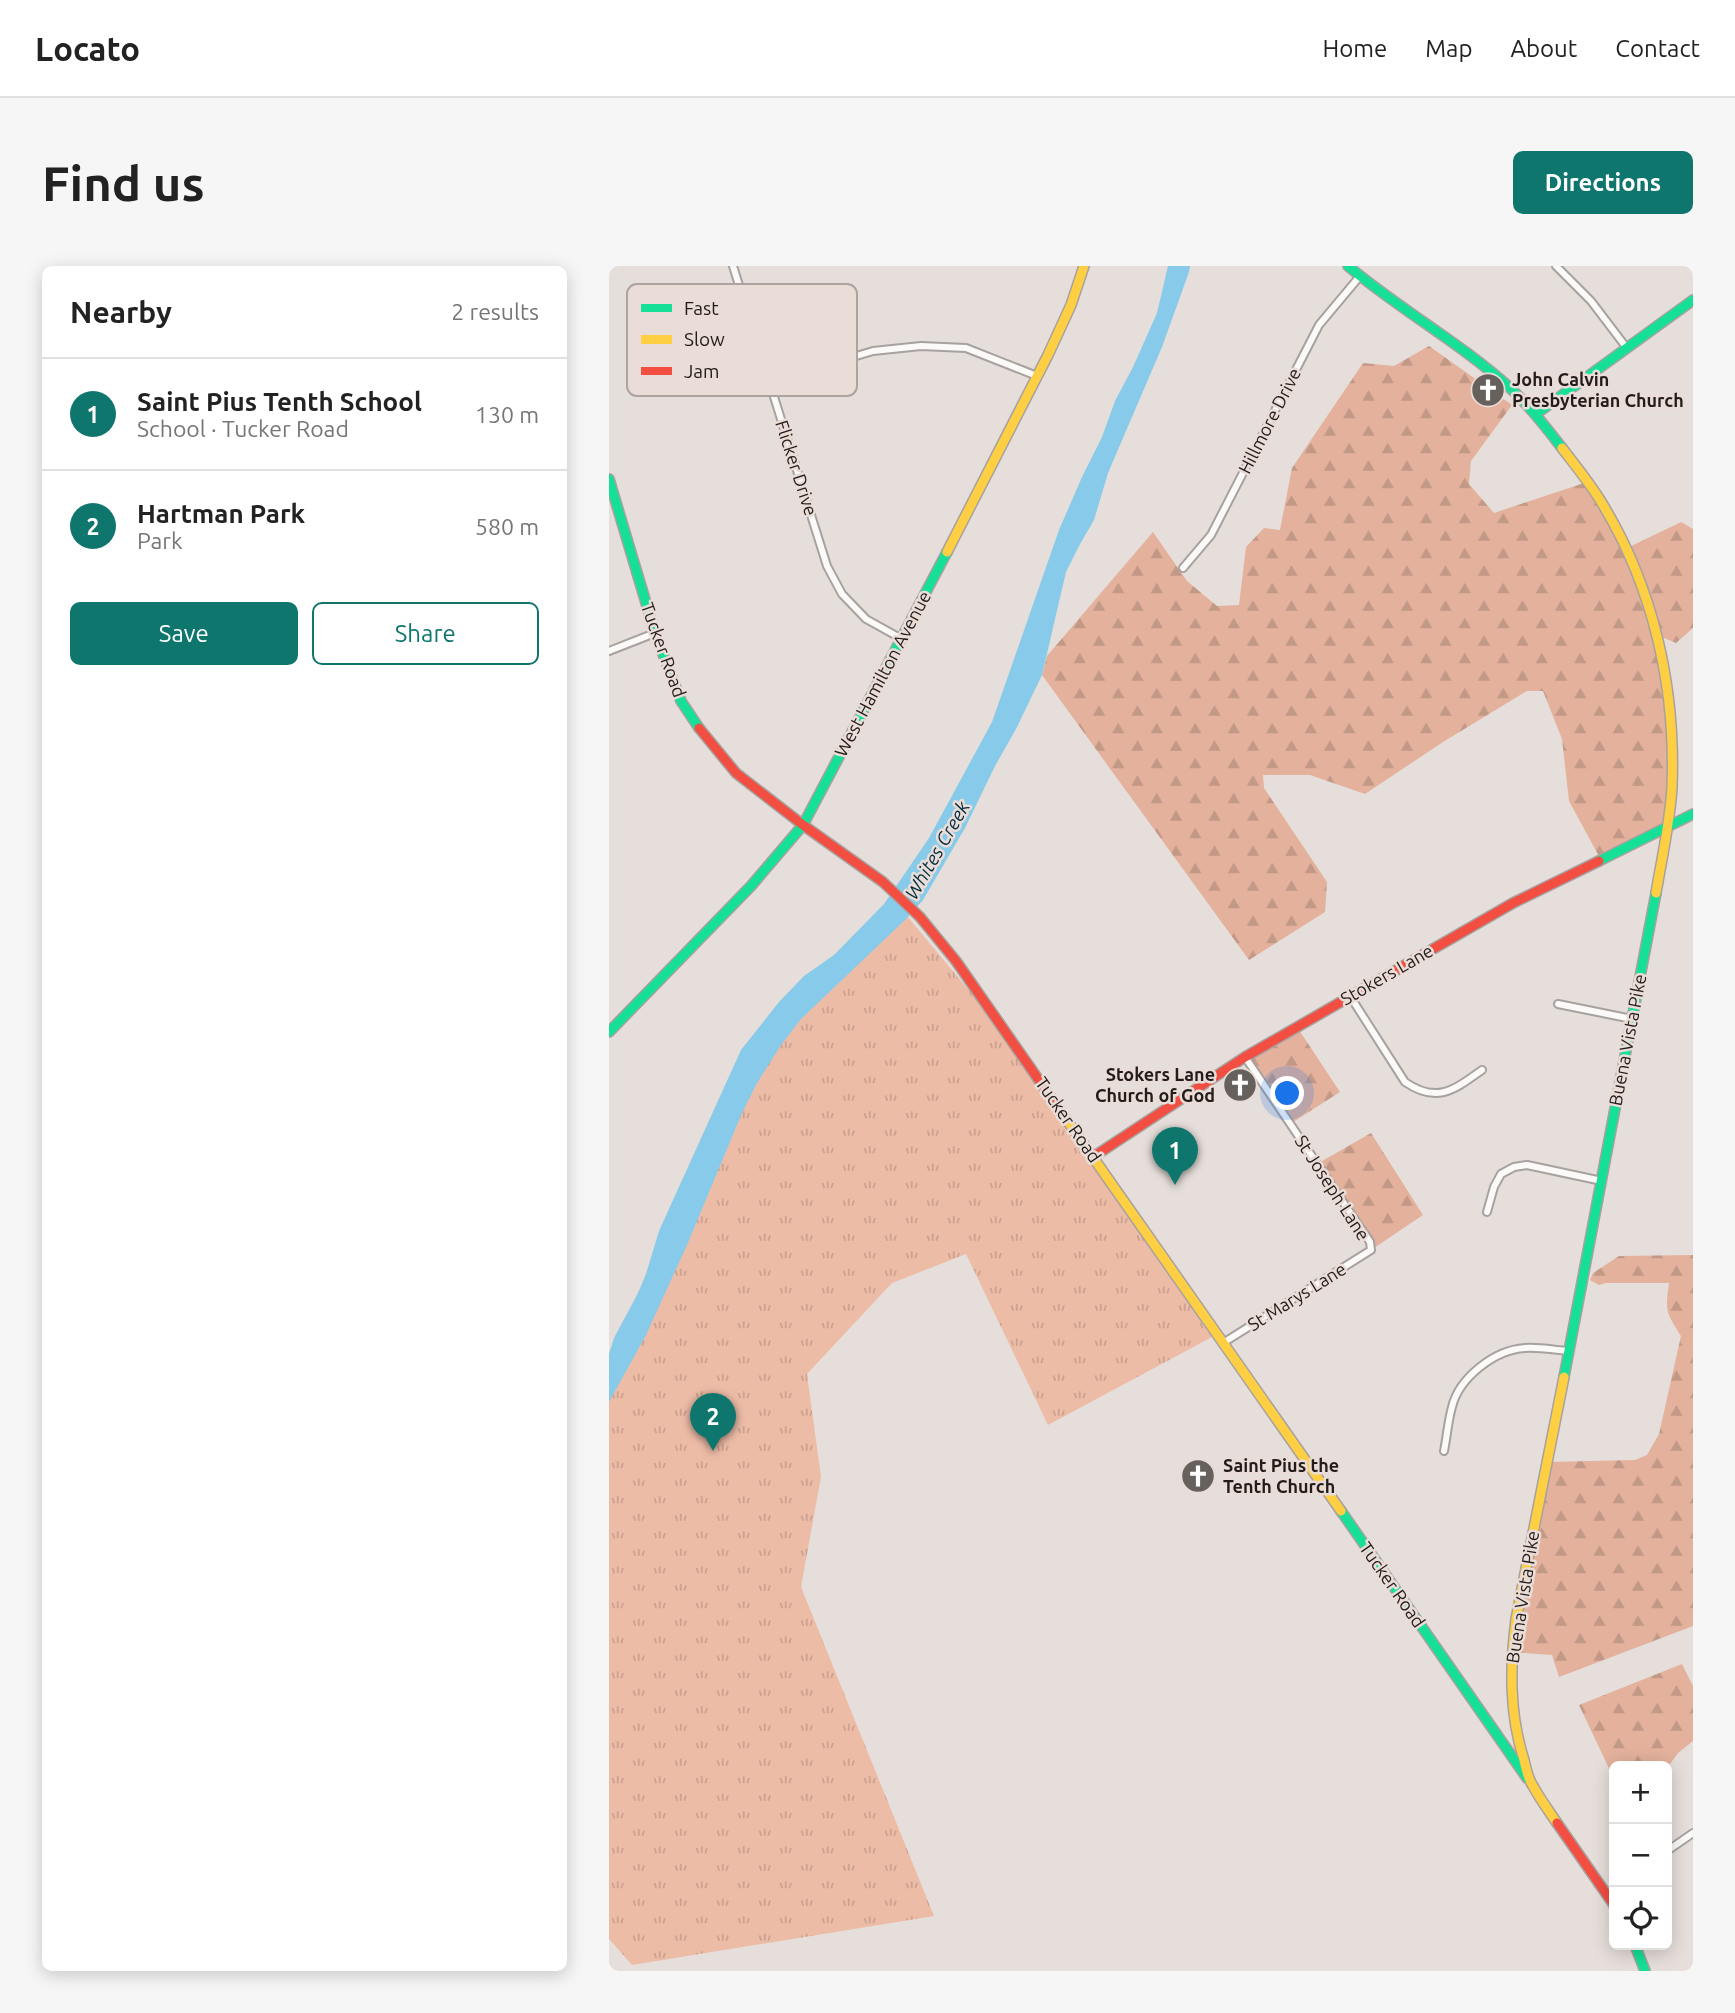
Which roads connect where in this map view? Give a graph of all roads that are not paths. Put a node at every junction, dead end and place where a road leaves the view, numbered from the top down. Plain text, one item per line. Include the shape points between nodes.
1 (733, 266) edge
2 (1084, 266) edge
3 (1348, 266) edge
4 (1556, 266) edge
5 (1360, 276) junction
6 (739, 284) edge
7 (1693, 300) edge
8 (1626, 347) junction
9 (857, 356) edge
10 (1037, 376) junction
11 (773, 396) edge
12 (1535, 414) junction
13 (609, 479) edge
14 (1183, 568) dead end
15 (655, 633) junction
16 (902, 639) junction
17 (609, 651) edge
18 (1693, 814) edge
19 (803, 825) junction
20 (1668, 828) junction
21 (1350, 996) junction
22 (1558, 1004) dead end
23 (1632, 1019) junction
24 (609, 1032) edge
25 (1245, 1057) junction
26 (1482, 1070) dead end
27 (1093, 1157) junction
28 (1602, 1181) junction
29 (1487, 1212) dead end
30 (1371, 1250) joint
31 (1223, 1343) junction
32 (1569, 1351) junction
33 (1444, 1451) dead end
34 (1531, 1784) junction
35 (1693, 1833) edge
36 (1672, 1848) edge
37 (1612, 1887) edge
38 (1605, 1892) junction
39 (1609, 1898) edge
40 (1637, 1950) edge
41 (1645, 1971) edge

1 - 6 street, Flicker Drive
2 - 10 street, West Hamilton Avenue
3 - 5 street, Buena Vista Pike
4 - 8 street via 1591,301
5 - 12 street, Buena Vista Pike via 1501,381
5 - 14 street, Hillmore Drive via 1319,325 1211,535
7 - 8 street
8 - 12 street
9 - 10 street via 921,346 966,348
10 - 16 street, West Hamilton Avenue
11 - 16 street, Flicker Drive via 827,566 842,594 866,619
12 - 20 street, Buena Vista Pike via 1609,515 1640,581 1668,690 1673,775
13 - 15 street, Tucker Road
15 - 17 street
15 - 19 street, Tucker Road via 681,701 703,733 736,773
16 - 19 street, West Hamilton Avenue
18 - 20 street, Stokers Lane
19 - 24 street, West Hamilton Avenue via 751,886
19 - 27 street, Tucker Road via 883,882 920,917
20 - 21 street, Stokers Lane via 1513,903
20 - 23 street, Buena Vista Pike
21 - 25 street, Stokers Lane
21 - 26 street via 1405,1082 1417,1090 1447,1092
22 - 23 street
23 - 28 street, Buena Vista Pike
25 - 27 street, Stokers Lane
25 - 30 street, St Joseph Lane via 1370,1242
27 - 31 street, Tucker Road
28 - 29 street via 1527,1165 1514,1167 1501,1174
28 - 32 street, Buena Vista Pike
30 - 31 street, St Marys Lane
31 - 34 street, Tucker Road
32 - 33 street via 1525,1348 1507,1352 1468,1377 1452,1407
32 - 34 street, Buena Vista Pike via 1512,1652 1513,1715
34 - 38 street, Buena Vista Pike
35 - 36 street
37 - 38 street
38 - 39 street, Buena Vista Pike
40 - 41 street

